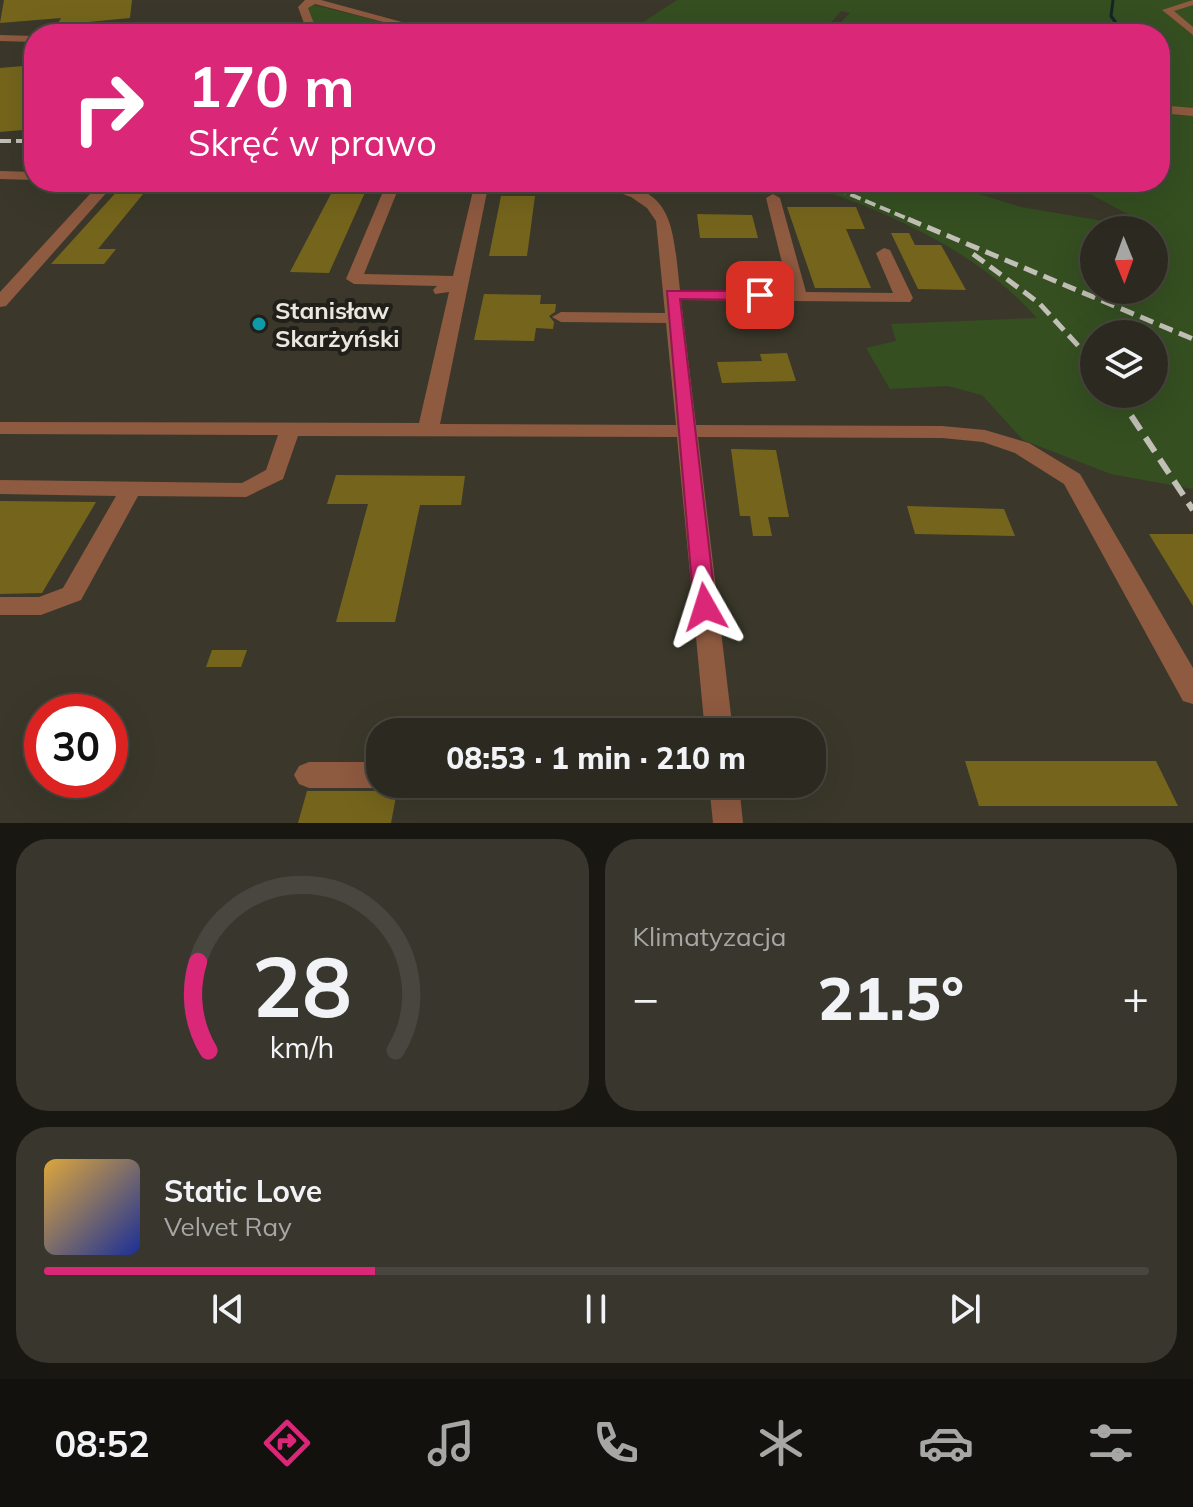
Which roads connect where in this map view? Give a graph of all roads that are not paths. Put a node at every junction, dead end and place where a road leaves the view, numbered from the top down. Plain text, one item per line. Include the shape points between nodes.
1 (311, 1) edge
2 (1193, 2) edge
3 (309, 24) edge
4 (402, 24) edge
5 (1192, 31) edge
6 (0, 38) edge
7 (24, 39) edge
8 (1170, 110) edge
9 (1193, 112) edge
10 (0, 175) edge
11 (24, 176) edge
12 (100, 192) edge
13 (390, 192) edge
14 (480, 192) edge
15 (632, 192) edge
16 (773, 198) dead end
17 (884, 253) dead end
18 (461, 281) junction
19 (441, 290) dead end
20 (672, 295) junction
21 (799, 296) junction
22 (0, 302) edge
23 (561, 317) dead end
24 (675, 318) junction
25 (0, 428) edge
26 (290, 430) junction
27 (428, 430) junction
28 (686, 431) junction
29 (0, 487) edge
30 (131, 489) junction
31 (0, 606) edge
32 (1193, 693) edge
33 (717, 718) edge
34 (309, 775) dead end
35 (366, 775) edge
36 (725, 798) edge
37 (728, 823) edge

1 - 3 street via 303,7
1 - 4 street
2 - 5 street via 1167,10
6 - 7 street
8 - 9 street
10 - 11 street
12 - 22 street
13 - 18 street via 354,279
14 - 18 street
15 - 20 street via 664,221
16 - 21 street
17 - 21 street via 904,298
18 - 19 street
18 - 27 street
20 - 21 street
20 - 24 street
23 - 24 street
24 - 28 street
25 - 26 street
26 - 27 street
26 - 30 street via 275,474 242,499
27 - 28 street
28 - 32 street via 942,432 985,436 1022,448 1072,479
28 - 33 street
29 - 30 street
30 - 31 street via 72,594 41,606
34 - 35 street
36 - 37 street

